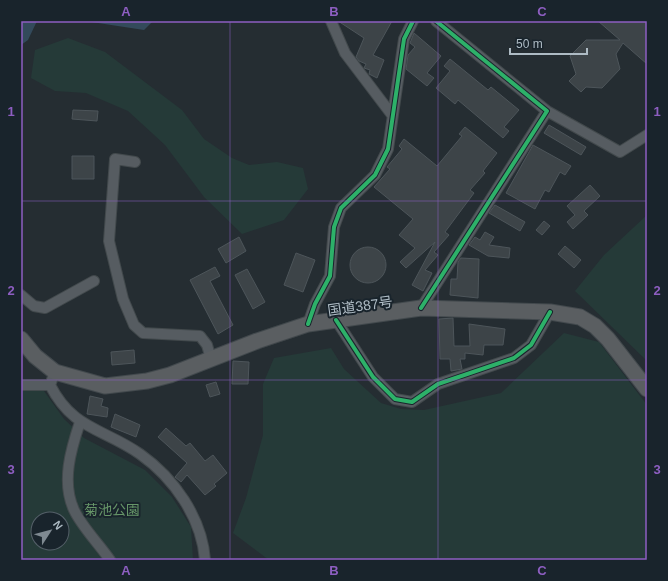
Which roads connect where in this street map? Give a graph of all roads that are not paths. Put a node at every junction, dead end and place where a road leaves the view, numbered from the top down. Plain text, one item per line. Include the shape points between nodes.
1 (331, 21) edge
2 (413, 21) edge
3 (436, 21) edge
4 (547, 111) junction
5 (392, 115) junction
6 (647, 135) edge
7 (134, 162) dead end
8 (94, 281) dead end
9 (21, 295) edge
10 (420, 308) junction
11 (550, 312) junction
12 (336, 320) junction
13 (308, 324) junction
14 (21, 339) edge
15 (211, 359) junction
16 (52, 379) junction
17 (21, 385) edge
18 (647, 389) edge
19 (80, 422) junction
20 (110, 560) edge
21 (205, 560) edge

1 - 5 street via 345,53
2 - 5 street via 404,39
3 - 4 street
4 - 6 street via 620,152
4 - 10 street
5 - 13 street via 388,149 375,175 341,208 334,227 330,276
7 - 15 street via 115,159 109,242 123,299 134,325 143,333 200,336 207,345
8 - 9 street via 45,308 34,306
10 - 11 highway, 国道387号
10 - 12 highway, 国道387号
11 - 12 street via 531,345 514,358 438,384 412,402 394,399 373,377
11 - 18 highway, 国道387号 via 580,317 595,326
12 - 13 highway, 国道387号
13 - 15 highway, 国道387号
14 - 16 highway, 国道387号
15 - 16 highway, 国道387号 via 164,376 113,386
16 - 17 street
16 - 19 street via 66,410
19 - 20 street via 72,444 68,492 74,510
19 - 21 street via 140,454 164,476 187,502 204,543

